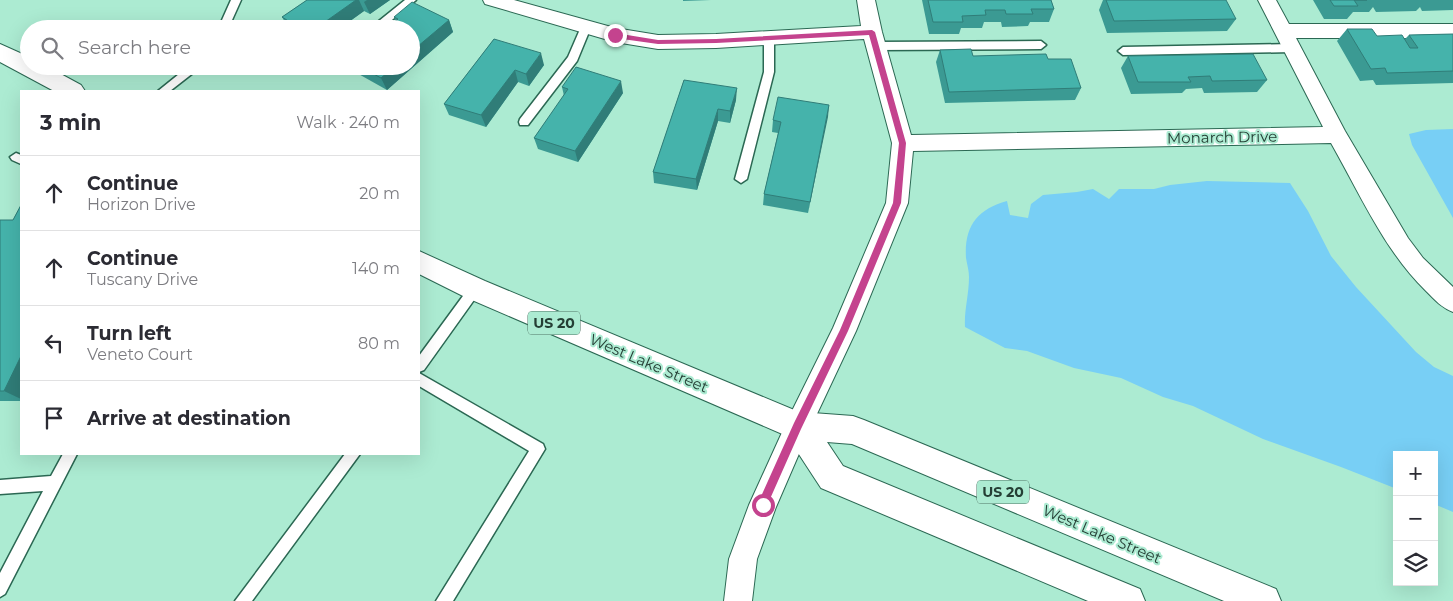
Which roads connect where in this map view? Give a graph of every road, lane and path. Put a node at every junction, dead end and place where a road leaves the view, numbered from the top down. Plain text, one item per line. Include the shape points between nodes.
1 (236, 0) edge
2 (411, 0) edge
3 (492, 0) edge
4 (866, 0) edge
5 (1267, 0) edge
6 (530, 5) edge
7 (227, 20) edge
8 (385, 20) edge
9 (586, 27) junction
10 (1453, 32) edge
11 (769, 38) junction
12 (874, 39) junction
13 (1287, 39) junction
14 (1041, 44) dead end
15 (1124, 51) dead end
16 (0, 52) edge
17 (20, 63) edge
18 (43, 75) edge
19 (185, 75) edge
20 (71, 90) edge
21 (164, 90) edge
22 (524, 122) dead end
23 (1337, 135) junction
24 (903, 143) junction
25 (741, 179) dead end
26 (420, 262) edge
27 (475, 289) junction
28 (1453, 302) edge
29 (420, 365) edge
30 (420, 380) edge
31 (798, 426) junction
32 (69, 455) edge
33 (352, 455) edge
34 (55, 483) junction
35 (0, 486) edge
36 (1, 585) edge
37 (243, 601) edge
38 (444, 601) edge
39 (738, 601) edge
40 (1128, 601) edge
41 (1264, 601) edge

1 - 7 lane
2 - 8 lane
3 - 6 street
4 - 12 street
5 - 13 street
6 - 9 street
9 - 11 street via 658,42
9 - 22 lane via 573,58
10 - 13 street
11 - 12 street
11 - 25 lane via 769,72
12 - 14 lane
12 - 24 street
13 - 15 lane
13 - 23 street
16 - 17 highway
18 - 20 highway
19 - 21 lane
23 - 24 street, Monarch Drive
23 - 28 street via 1400,245 1415,265
24 - 31 street via 897,203 844,331
26 - 27 highway, West Lake Street / US 20
27 - 29 lane
27 - 31 highway, West Lake Street / US 20
30 - 38 lane via 538,449
31 - 39 street via 743,559
31 - 40 highway via 832,477
31 - 41 highway, West Lake Street / US 20 via 853,430
32 - 34 lane
33 - 37 lane
34 - 35 lane
34 - 36 lane

